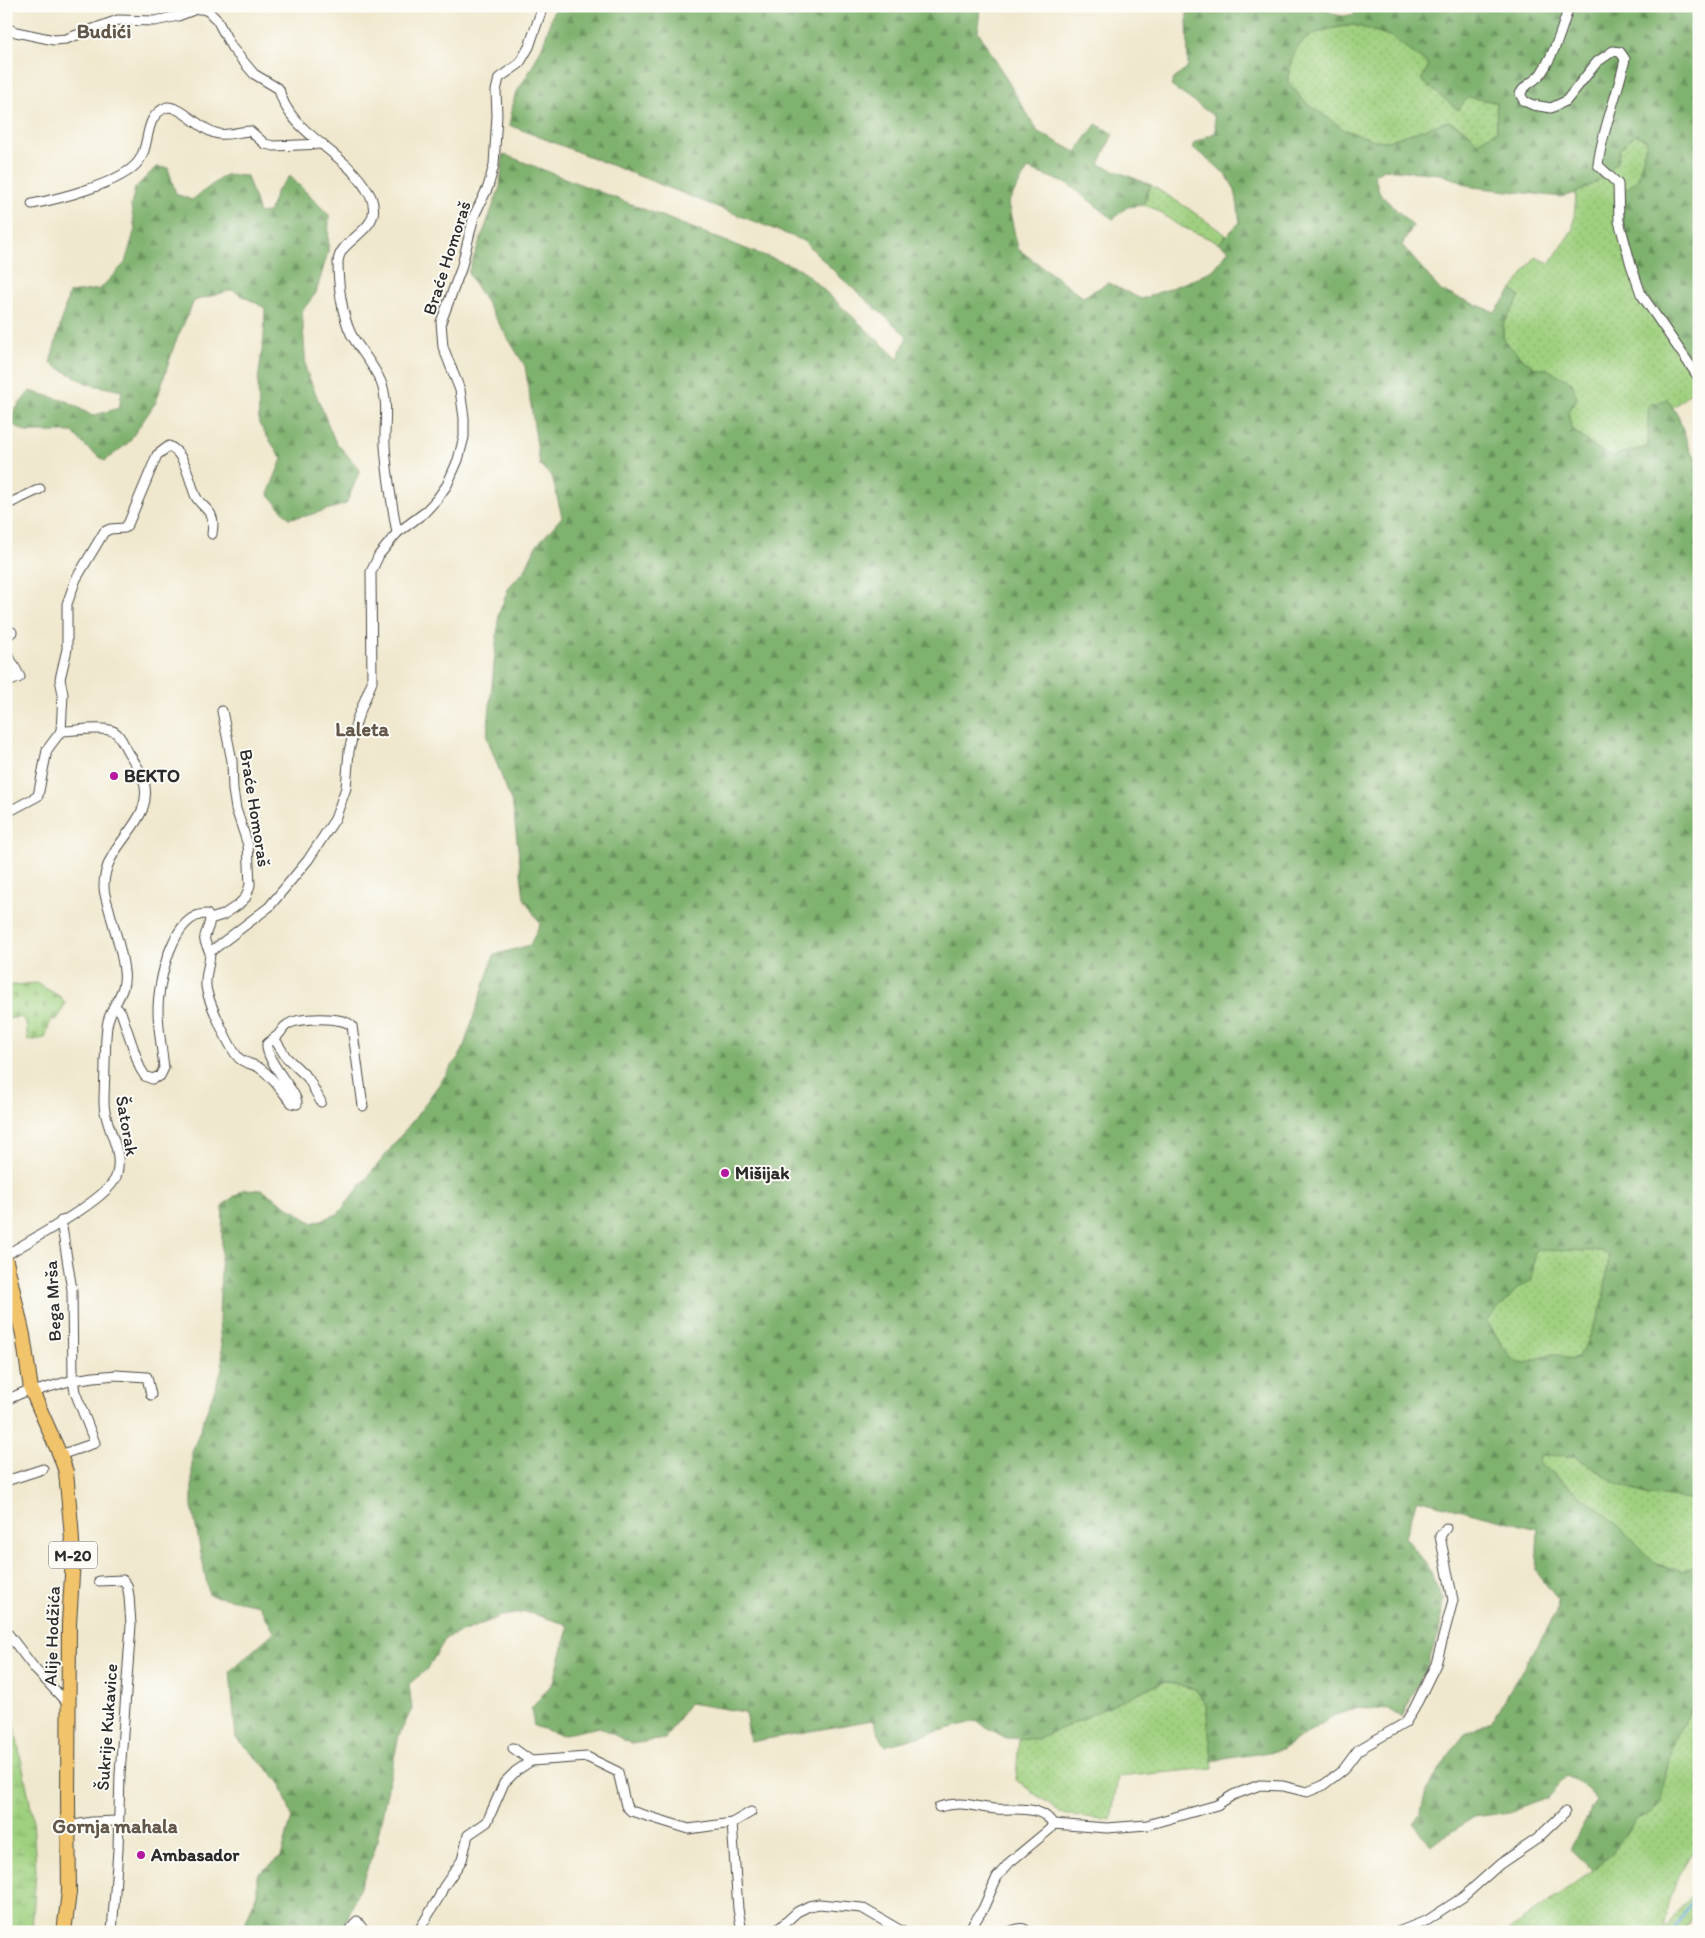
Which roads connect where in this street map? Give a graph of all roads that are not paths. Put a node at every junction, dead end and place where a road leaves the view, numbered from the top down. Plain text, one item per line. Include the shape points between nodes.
1 (543, 6) edge
2 (1569, 6) edge
3 (6, 28) edge
4 (323, 144) junction
5 (32, 204) dead end
6 (1699, 378) edge
7 (40, 489) dead end
8 (6, 505) edge
9 (397, 533) junction
10 (212, 534) dead end
11 (6, 651) edge
12 (6, 683) edge
13 (222, 711) dead end
14 (61, 731) junction
15 (6, 813) edge
16 (210, 919) junction
17 (210, 952) junction
18 (114, 1006) junction
19 (274, 1038) junction
20 (321, 1102) dead end
21 (362, 1106) dead end
22 (61, 1221) junction
23 (6, 1255) edge
24 (6, 1261) edge
25 (73, 1380) junction
26 (32, 1391) junction
27 (151, 1395) dead end
28 (6, 1400) edge
29 (60, 1456) junction
30 (43, 1469) dead end
31 (6, 1481) edge
32 (1446, 1528) dead end
33 (99, 1581) dead end
34 (6, 1631) edge
35 (69, 1705) junction
36 (513, 1748) dead end
37 (531, 1761) junction
38 (939, 1807) dead end
39 (751, 1812) dead end
40 (1565, 1812) dead end
41 (117, 1821) junction
42 (732, 1823) junction
43 (1053, 1824) junction
44 (68, 1826) junction
45 (64, 1932) edge
46 (112, 1932) edge
47 (350, 1932) edge
48 (365, 1932) edge
49 (418, 1932) edge
50 (742, 1932) edge
51 (775, 1932) edge
52 (903, 1932) edge
53 (968, 1932) edge
54 (1010, 1932) edge
55 (1028, 1932) edge
56 (1398, 1932) edge

1 - 9 street, Braće Homoraš via 529,48 519,64 499,78 494,165 488,188 474,216 461,269 441,322 442,347 460,390 464,418 464,437 458,460 437,499
2 - 6 street via 1554,52 1541,75 1524,87 1520,94 1524,102 1551,108 1566,101 1597,62 1613,51 1620,52 1625,59 1598,165 1618,184 1619,220 1641,294
3 - 4 street via 54,40 66,39 118,20 155,20 196,9 208,11 254,74 279,89 297,124
4 - 5 street via 274,146 265,144 250,132 218,134 195,123 179,110 167,107 157,112 149,123 142,154 130,170 60,199
4 - 9 street via 357,175 371,197 373,213 370,224 344,248 338,260 338,270 350,332 382,382 385,448
7 - 8 street
9 - 17 street, Braće Homoraš via 371,572 372,682 357,719 349,751 346,788 335,819 308,860 269,907
10 - 14 street via 210,513 202,506 180,456 170,446 157,455 129,522 124,528 104,532 69,594 67,649 60,679 63,694
11 - 12 street via 20,677
13 - 16 street, Braće Homoraš via 232,761 236,809 248,845 250,885 246,897 238,905 224,915
14 - 15 street via 47,750 38,796
14 - 18 street, Šatorak via 107,728 115,731 143,776 146,791 142,814 117,845 108,864 104,887 124,972 120,996
16 - 17 street via 204,943
16 - 18 street, Braće Homoraš via 201,914 182,926 166,959 158,1010 164,1068 160,1076 152,1079 145,1076 122,1012
17 - 19 street via 206,989 210,1007 231,1048 239,1059 263,1070 294,1104 297,1098 267,1049 267,1044
18 - 22 street, Šatorak via 107,1028 104,1104 116,1142 116,1177 108,1190 93,1202
19 - 20 street via 286,1057 308,1078
19 - 21 street via 285,1025 301,1019 349,1022
22 - 23 street, Šatorak
22 - 25 street, Bega Mrša via 72,1290
24 - 26 main road, Alije Hodžića / M-20 via 24,1335
25 - 26 street
25 - 27 street via 116,1375 147,1377
25 - 29 street, Bega Mrša via 95,1443
26 - 28 street
26 - 29 main road, Alije Hodžića / M-20
29 - 35 main road, Alije Hodžića / M-20 via 68,1488 72,1550
30 - 31 street
32 - 43 street via 1440,1536 1453,1600 1436,1664 1405,1723 1358,1750 1343,1770 1322,1786 1307,1792 1260,1785 1232,1795 1217,1805 1147,1825 1107,1828
33 - 41 street, Šukrije Kukavice via 123,1580 130,1596 131,1625
34 - 35 street via 35,1669
35 - 44 main road, Alije Hodžića / M-20
36 - 37 street
37 - 42 street via 587,1757 618,1772 626,1806 631,1811 689,1829
37 - 49 street via 504,1783 487,1822 468,1835 462,1860
38 - 43 street via 968,1803 994,1809 1030,1809 1040,1812
39 - 42 street
40 - 56 street via 1537,1839 1500,1864 1463,1897 1428,1920
41 - 44 street
41 - 46 street, Šukrije Kukavice
42 - 50 street
43 - 53 street via 997,1878 983,1910
44 - 45 main road, Alije Hodžića / M-20 via 69,1892
47 - 48 street via 357,1921
51 - 52 street via 797,1912 819,1904 862,1908
54 - 55 street via 1021,1928

